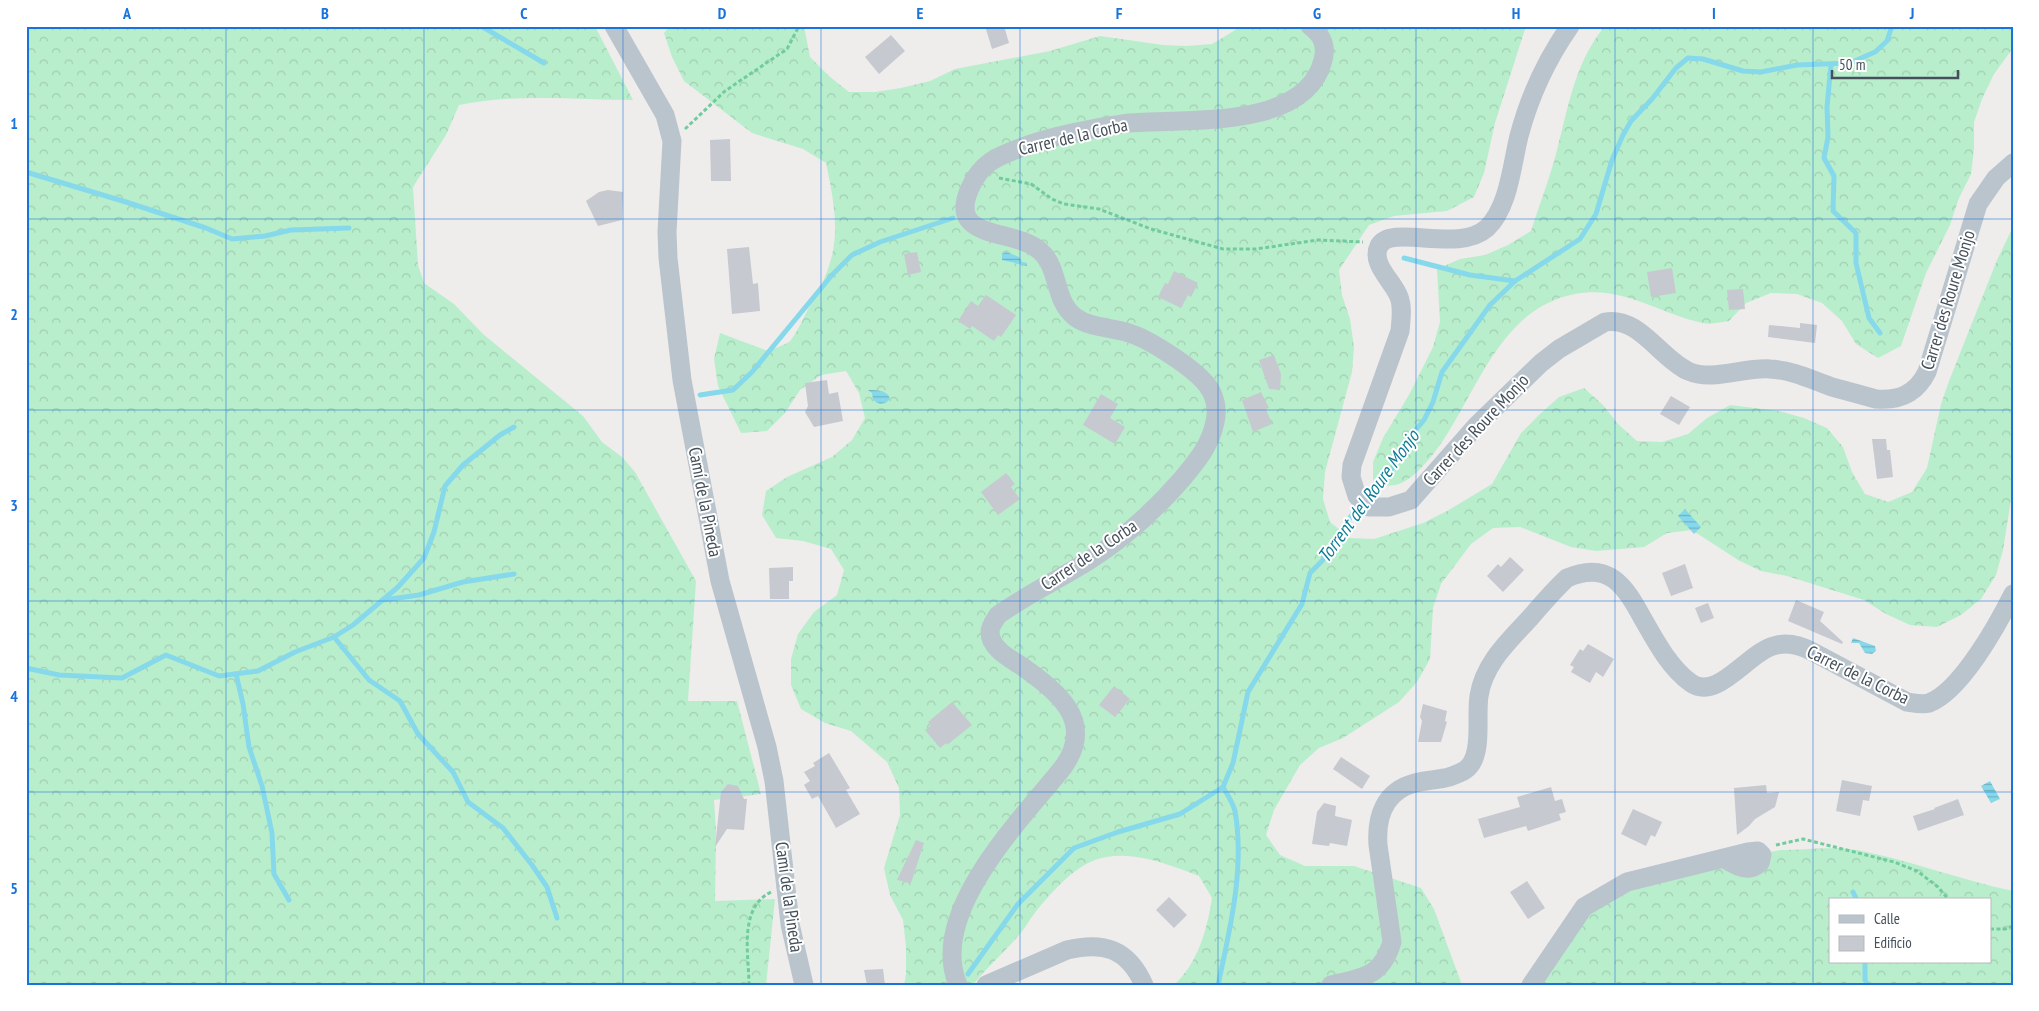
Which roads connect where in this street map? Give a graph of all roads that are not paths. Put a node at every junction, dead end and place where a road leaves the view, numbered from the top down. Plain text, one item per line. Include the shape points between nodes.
1 (614, 26) edge
2 (1310, 26) edge
3 (1570, 26) edge
4 (2013, 163) edge
5 (2013, 594) edge
6 (1758, 851) road end
7 (804, 985) edge
8 (958, 985) edge
9 (986, 985) edge
10 (1144, 985) edge
11 (1331, 985) edge
12 (1530, 985) edge

1 - 7 street, Camí de la Pineda via 665,115 672,141 668,258 682,380 720,581 774,781 790,924
2 - 8 street, Carrer de la Corba via 1321,37 1325,49 1319,72 1296,98 1281,105 1216,120 1114,126 1029,144 981,168 965,200 964,211 975,227 1026,242 1042,252 1054,270 1067,309 1076,318 1140,337 1194,373 1213,396 1216,419 1202,456 1170,494 1144,518 1120,539 998,615 993,623 990,631 997,647 1061,698 1069,709 1076,736 1067,761 1002,841 974,883 953,940 953,968
3 - 4 street, Carrer des Roure Monjo via 1543,73 1519,136 1507,190 1496,217 1488,227 1466,239 1388,238 1380,245 1381,267 1400,299 1402,315 1400,331 1352,466 1351,477 1357,496 1369,507 1389,508 1411,500 1477,425 1541,363 1605,322 1619,322 1632,328 1682,367 1699,374 1772,368 1876,399 1908,395 1922,382 1927,372 1978,204 1996,178
5 - 11 street, Carrer de la Corba via 1958,680 1938,698 1928,704 1919,704 1907,702 1813,652 1789,644 1762,651 1714,686 1692,684 1671,664 1633,599 1616,580 1595,573 1567,578 1502,649 1486,672 1479,697 1476,755 1471,764 1454,775 1404,787 1391,795 1383,806 1378,819 1378,845 1392,942 1381,966 1370,974
6 - 12 street via 1762,860 1752,868 1738,867 1725,859 1667,871 1627,882 1584,907
9 - 10 street via 1079,947 1110,949 1123,954

